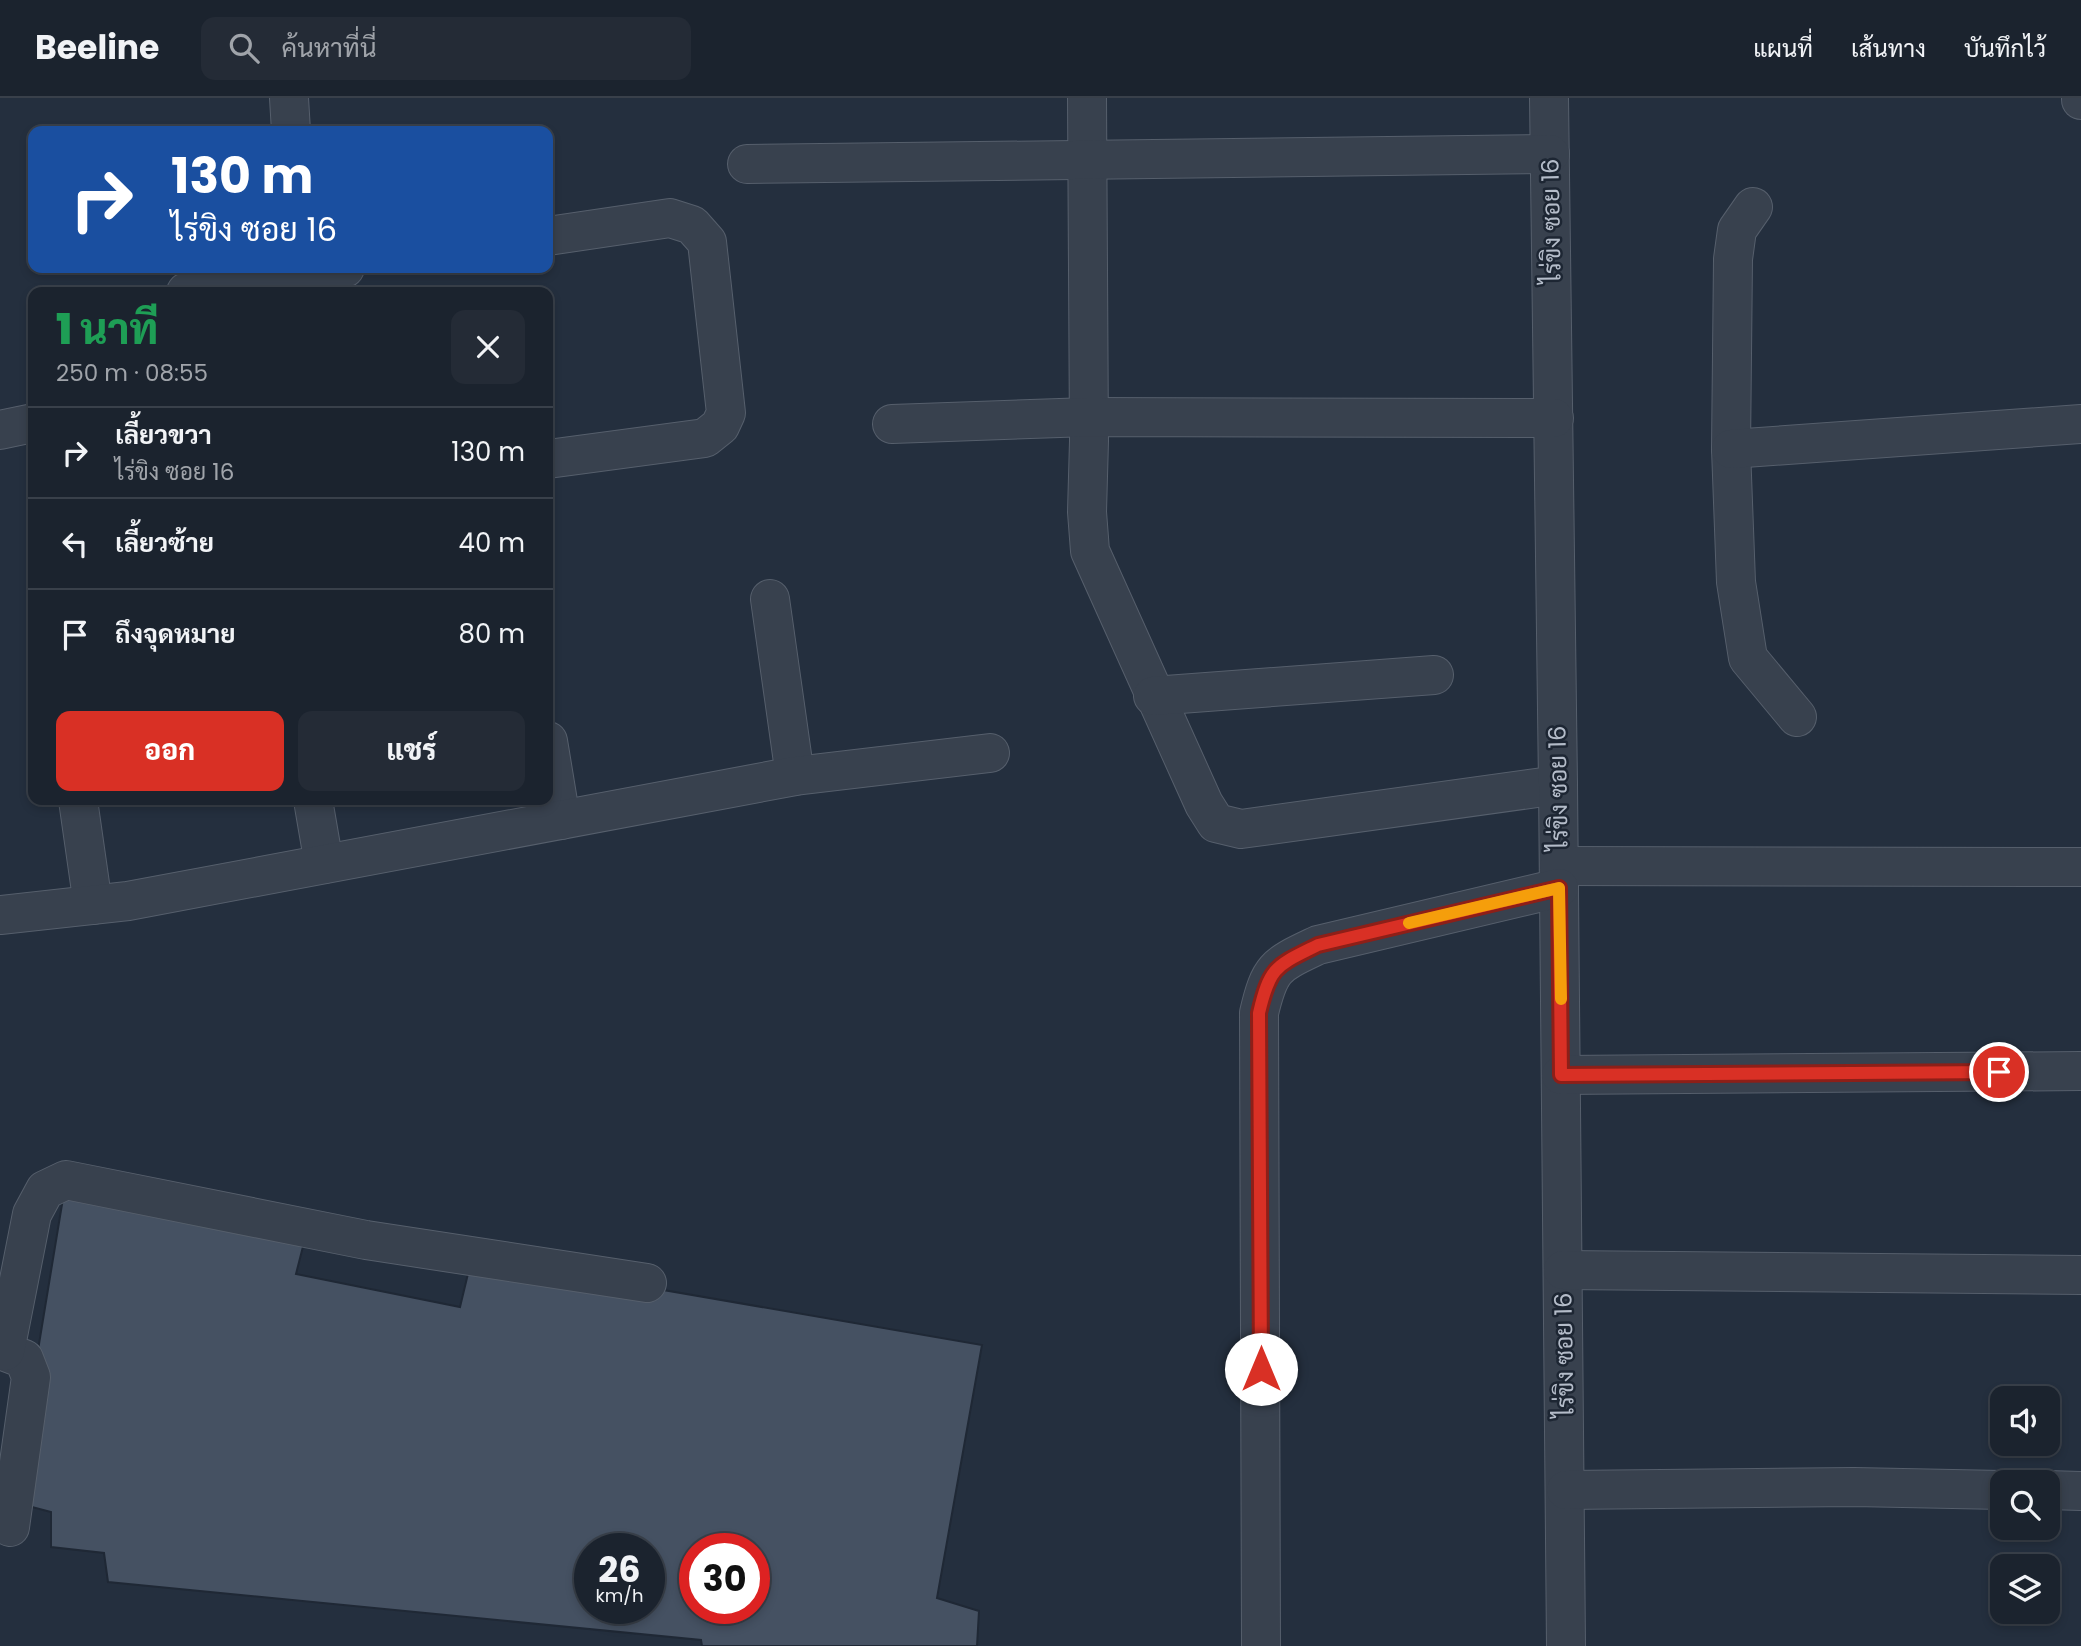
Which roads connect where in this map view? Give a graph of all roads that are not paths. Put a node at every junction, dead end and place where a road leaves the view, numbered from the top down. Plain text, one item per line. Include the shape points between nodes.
1 (289, 98) edge
2 (1087, 98) edge
3 (1549, 98) edge
4 (292, 126) edge
5 (1550, 155) junction
6 (1088, 161) junction
7 (747, 164) dead end
8 (1753, 207) dead end
9 (553, 235) edge
10 (312, 273) edge
11 (219, 287) edge
12 (1089, 417) junction
13 (1554, 418) junction
14 (28, 424) edge
15 (892, 424) dead end
16 (2081, 424) edge
17 (0, 430) edge
18 (1731, 449) junction
19 (553, 457) edge
20 (770, 599) dead end
21 (1434, 675) dead end
22 (1153, 695) junction
23 (1797, 717) dead end
24 (990, 753) dead end
25 (553, 771) edge
26 (795, 776) junction
27 (1558, 785) junction
28 (79, 805) edge
29 (314, 805) edge
30 (561, 820) junction
31 (324, 864) junction
32 (2081, 867) edge
33 (1559, 877) junction
34 (93, 905) junction
35 (0, 915) edge
36 (2081, 1071) edge
37 (1561, 1075) junction
38 (1563, 1270) junction
39 (2081, 1275) edge
40 (646, 1283) dead end
41 (2, 1350) edge
42 (1566, 1490) junction
43 (1990, 1490) edge
44 (2060, 1490) edge
45 (2081, 1491) edge
46 (9, 1527) dead end
47 (1261, 1646) edge
48 (1566, 1646) edge

1 - 4 street
2 - 6 street
3 - 5 street, ไร่ขิง ซอย 16
5 - 6 street
5 - 13 street, ไร่ขิง ซอย 16
6 - 7 street
6 - 12 street
8 - 18 street via 1737,230 1732,259
9 - 19 street via 670,218 692,225 707,242 726,413 720,426 705,438
10 - 11 street
12 - 13 street
12 - 15 street
12 - 22 street via 1090,551
13 - 27 street, ไร่ขิง ซอย 16
14 - 17 street
16 - 18 street
18 - 23 street via 1736,582 1748,659
20 - 26 street
21 - 22 street
22 - 27 street via 1216,823 1241,829
24 - 26 street
25 - 30 street
26 - 30 street
27 - 33 street, ไร่ขิง ซอย 16
28 - 34 street
29 - 31 street
30 - 31 street
31 - 34 street
32 - 33 street
33 - 37 street, ไร่ขิง ซอย 16
33 - 47 street via 1318,945 1282,962 1266,982 1259,1013
34 - 35 street
36 - 37 street
37 - 38 street, ไร่ขิง ซอย 16
38 - 39 street
38 - 42 street, ไร่ขิง ซอย 16
40 - 41 street via 366,1240 66,1180 45,1190 32,1214
41 - 46 street via 24,1359 31,1377
42 - 43 street
42 - 48 street, ไร่ขิง ซอย 16
44 - 45 street

